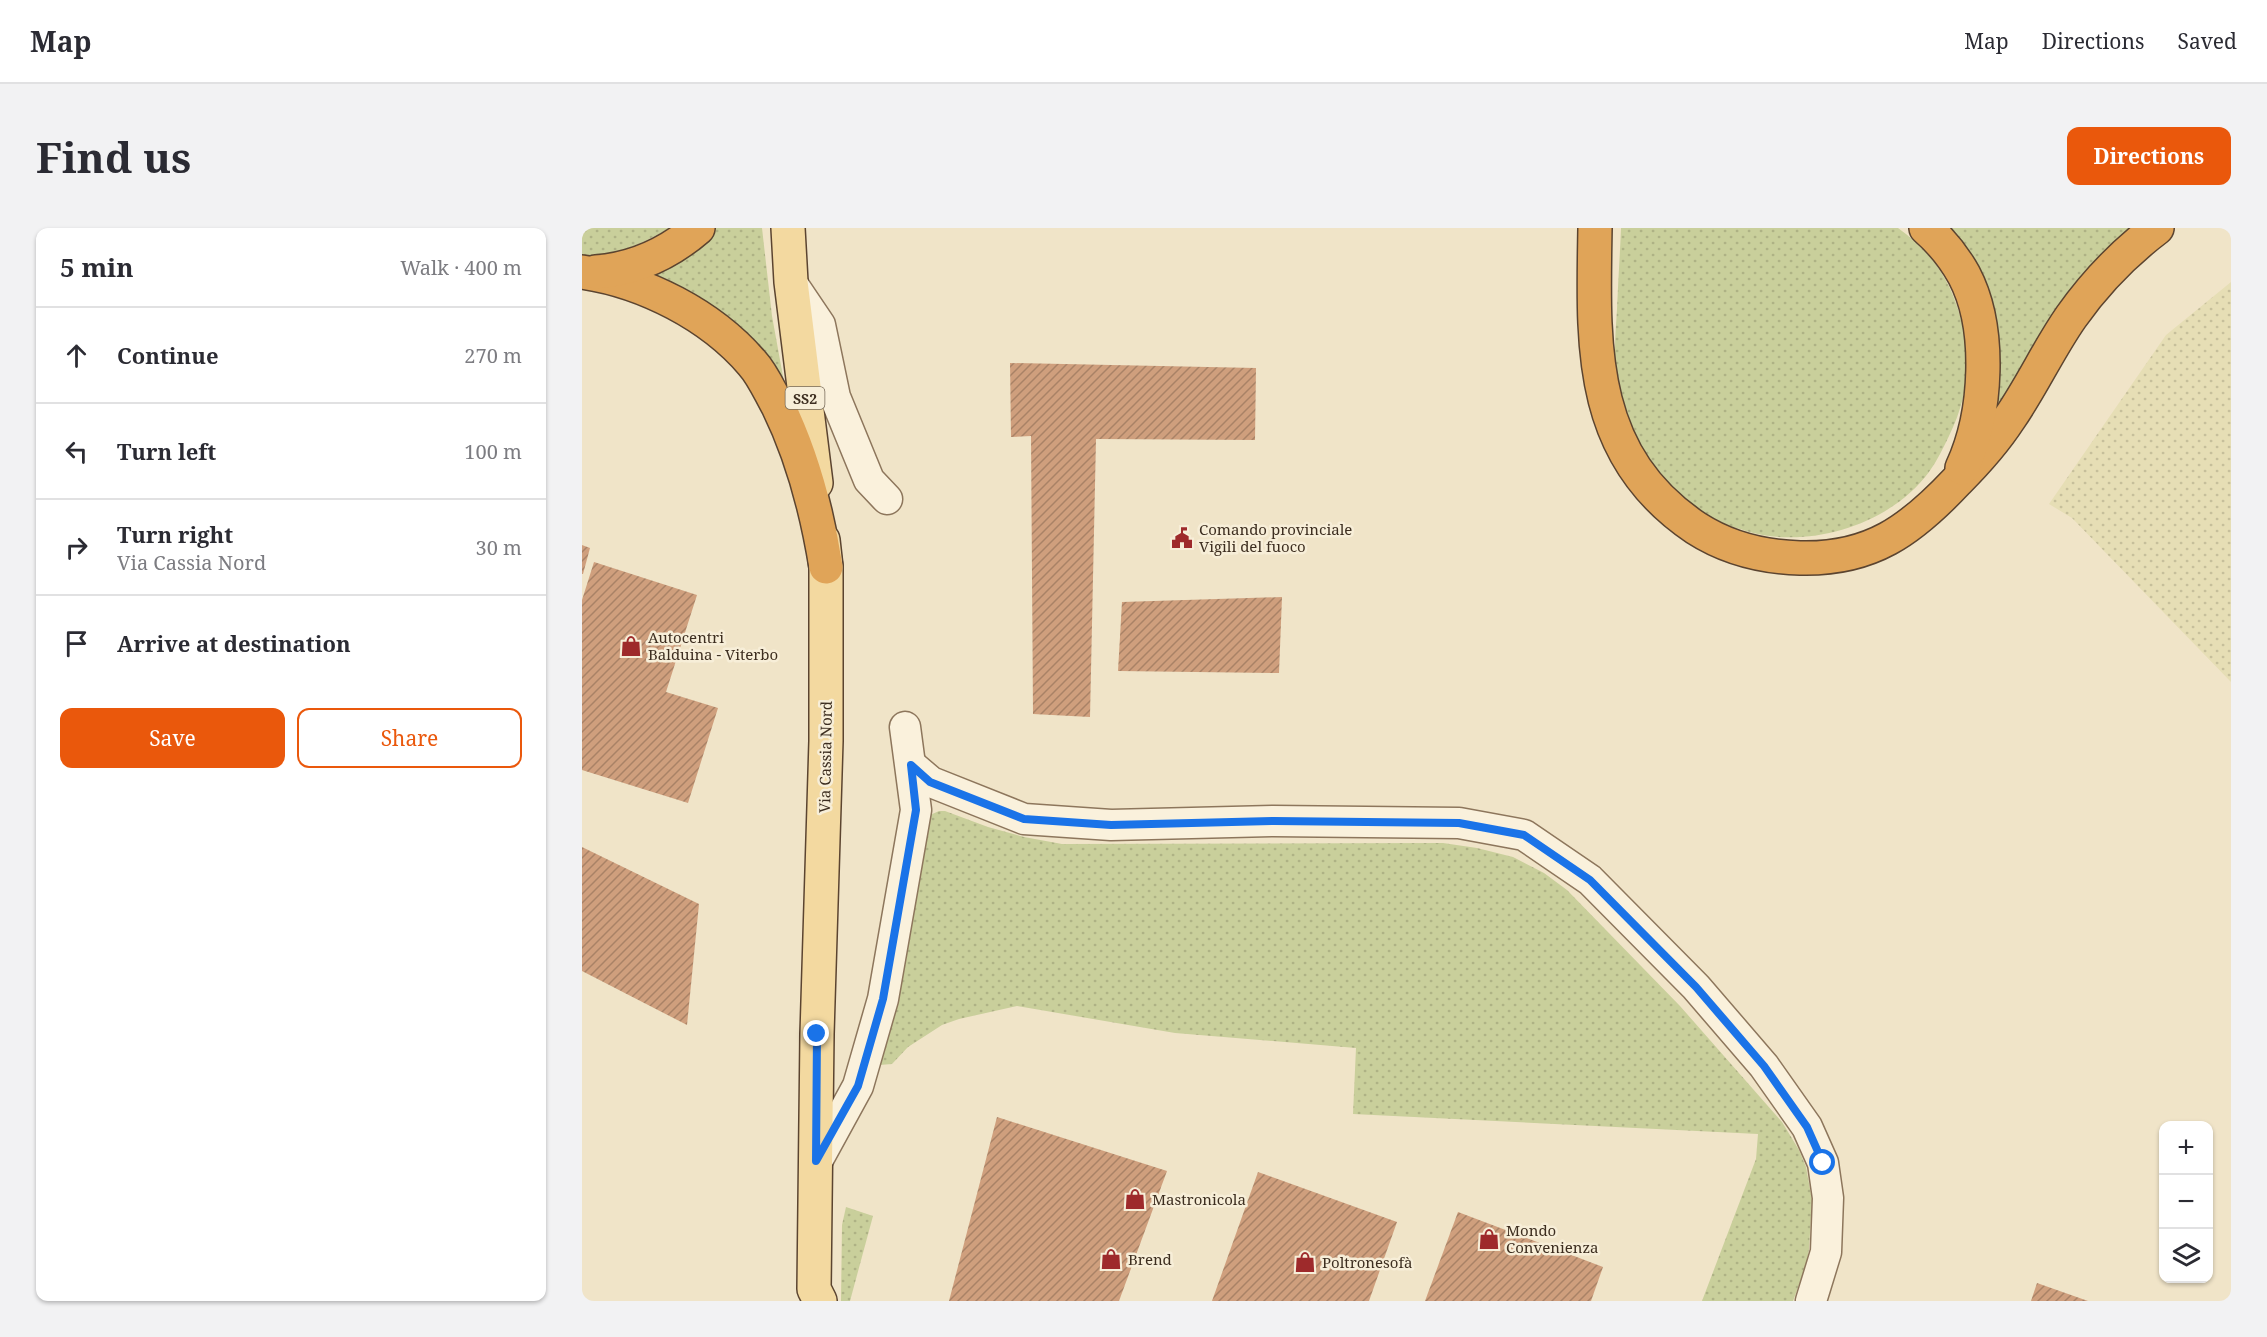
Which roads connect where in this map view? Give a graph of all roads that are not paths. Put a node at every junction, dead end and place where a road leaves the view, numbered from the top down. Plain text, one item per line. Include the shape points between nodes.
1 (698, 228) edge
2 (788, 228) edge
3 (1595, 228) edge
4 (1926, 228) edge
5 (2157, 228) edge
6 (584, 272) edge
7 (791, 282) junction
8 (1955, 483) junction
9 (888, 499) dead end
10 (826, 567) junction
11 (905, 727) dead end
12 (911, 765) junction
13 (816, 1161) junction
14 (814, 1297) edge
15 (1810, 1301) edge

1 - 6 highway via 649,260 607,271
2 - 7 main road, Via Cassia Nord / SS2
3 - 8 highway via 1594,336 1606,404 1614,430 1641,478 1679,517 1726,544 1754,553 1811,558 1839,555 1893,537 1936,504
4 - 8 highway via 1964,276 1979,321 1983,374 1980,411 1968,455
5 - 8 highway via 2092,290 2008,420
6 - 10 highway via 642,289 692,313 754,364 802,462 813,496
7 - 9 street via 820,325 835,397 869,480
7 - 10 main road, Via Cassia Nord / SS2
10 - 13 main road, Via Cassia Nord / SS2
11 - 12 street
12 - 13 street via 916,810 883,999 858,1086
12 - 15 street via 930,782 1024,819 1111,825 1274,821 1459,823 1524,835 1590,880 1696,987 1764,1066 1807,1127 1823,1163 1828,1198 1826,1252
13 - 14 main road, Via Cassia Nord / SS2

